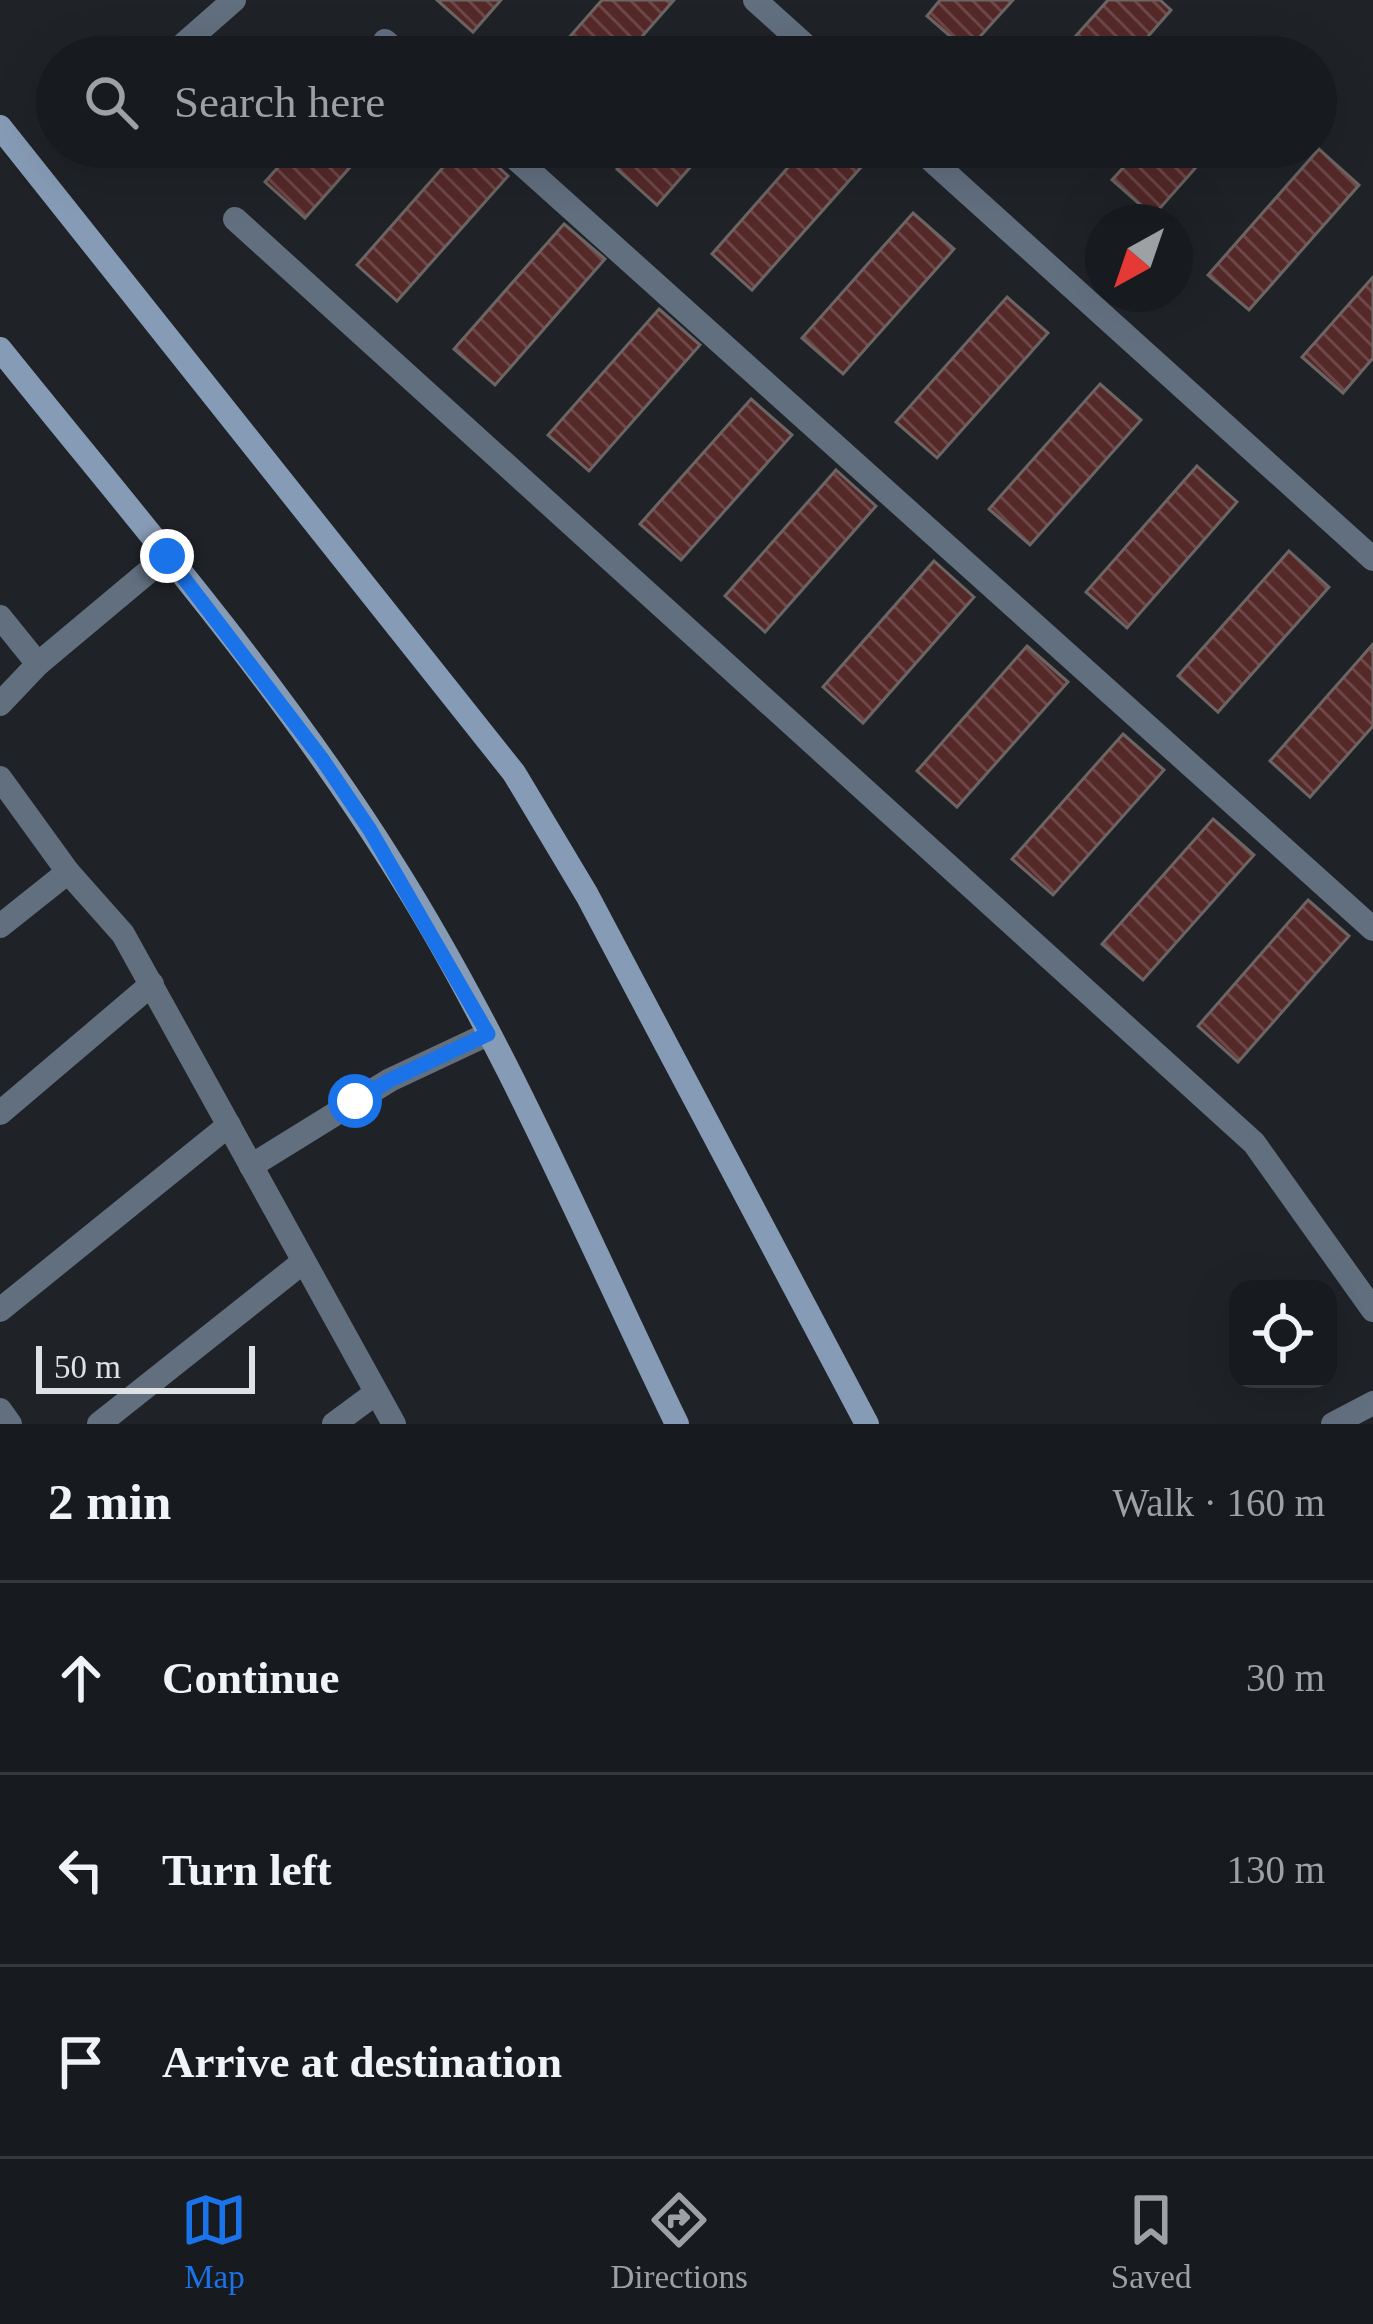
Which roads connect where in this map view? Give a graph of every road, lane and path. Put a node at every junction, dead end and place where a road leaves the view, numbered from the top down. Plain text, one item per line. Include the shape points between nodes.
1 (234, 0) edge
2 (755, 0) edge
3 (193, 36) edge
4 (795, 36) edge
5 (0, 127) edge
6 (526, 168) edge
7 (940, 168) edge
8 (236, 219) dead end
9 (0, 349) edge
10 (167, 556) junction
11 (1373, 559) edge
12 (0, 616) edge
13 (38, 664) junction
14 (0, 704) edge
15 (0, 778) edge
16 (68, 872) junction
17 (0, 926) edge
18 (1373, 929) edge
19 (152, 984) junction
20 (488, 1034) junction
21 (0, 1113) edge
22 (229, 1125) junction
23 (251, 1166) junction
24 (303, 1262) junction
25 (0, 1310) edge
26 (1373, 1310) edge
27 (376, 1394) junction
28 (1373, 1403) edge
29 (0, 1410) edge
30 (10, 1424) edge
31 (99, 1424) edge
32 (334, 1424) edge
33 (394, 1424) edge
34 (677, 1424) edge
35 (867, 1424) edge
36 (1333, 1424) edge

1 - 3 street
2 - 4 street
5 - 35 main road via 514,773 587,895
6 - 18 street
7 - 11 street
8 - 26 street via 1254,1143
9 - 10 main road
10 - 13 street
10 - 20 main road via 382,847
12 - 13 street
13 - 14 street
15 - 16 street
16 - 17 street
16 - 19 street via 123,934
19 - 21 street
19 - 22 street
20 - 23 street via 390,1080
20 - 34 main road
22 - 23 street
22 - 25 street
23 - 24 street
24 - 27 street
24 - 31 street
27 - 32 street
27 - 33 street
28 - 36 street
29 - 30 street

